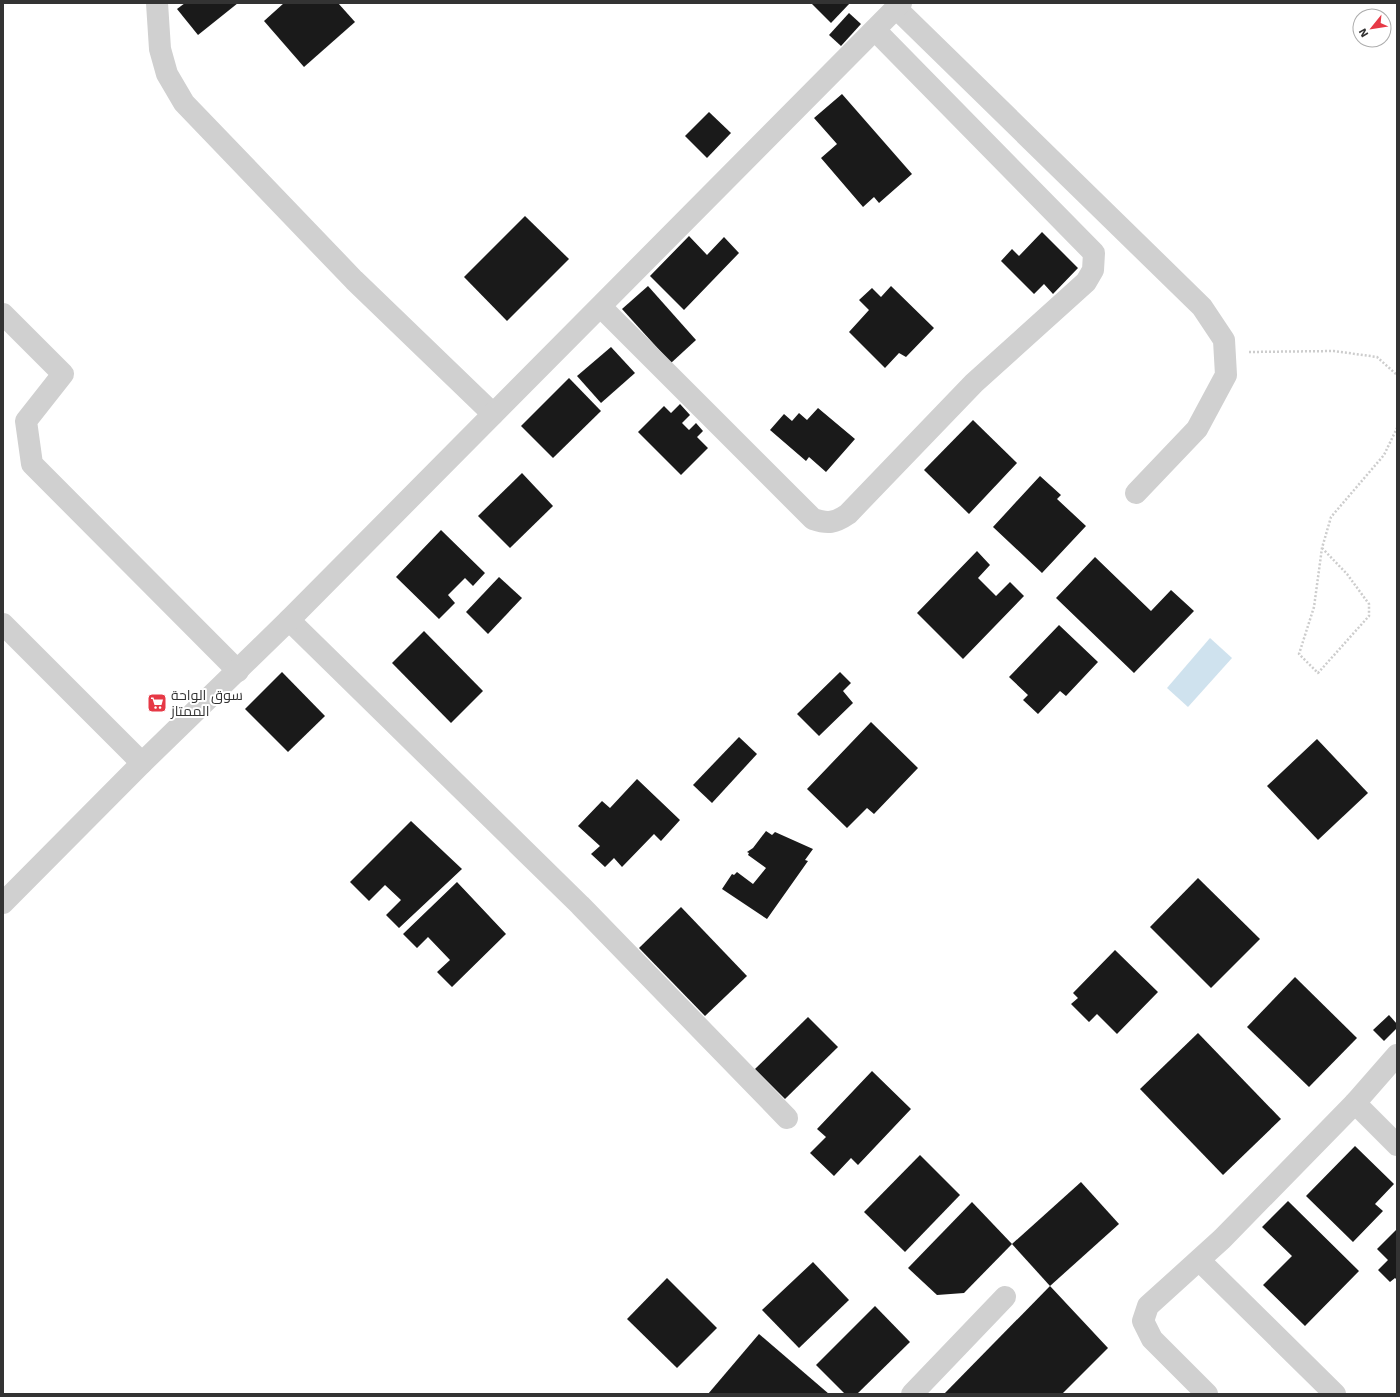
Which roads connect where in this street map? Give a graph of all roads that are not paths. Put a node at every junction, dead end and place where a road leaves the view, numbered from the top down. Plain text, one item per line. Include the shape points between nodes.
1 (157, 3) edge
2 (898, 6) edge
3 (875, 30) junction
4 (600, 307) junction
5 (3, 314) edge
6 (493, 414) junction
7 (1136, 493) dead end
8 (289, 620) junction
9 (3, 624) edge
10 (238, 671) junction
11 (142, 763) junction
12 (3, 903) edge
13 (1397, 1055) edge
14 (1355, 1103) junction
15 (787, 1118) dead end
16 (1397, 1145) edge
17 (1200, 1261) junction
18 (1005, 1298) dead end
19 (912, 1394) edge
20 (1207, 1394) edge
21 (1335, 1394) edge

1 - 6 street via 162,55 167,74 184,104 354,280
2 - 3 street
2 - 7 street via 1202,307 1224,340 1226,375 1197,429
3 - 4 street
3 - 4 street via 1094,253 1093,270 1086,282 974,383 848,514 836,522 823,523 813,518
4 - 6 street
5 - 10 street via 63,374 26,422 32,464
6 - 8 street
8 - 10 street
8 - 15 street via 580,905
9 - 11 street
10 - 11 street
11 - 12 street
13 - 14 street
14 - 16 street
14 - 17 street
17 - 20 street via 1148,1306 1143,1321 1152,1339
17 - 21 street
18 - 19 street

